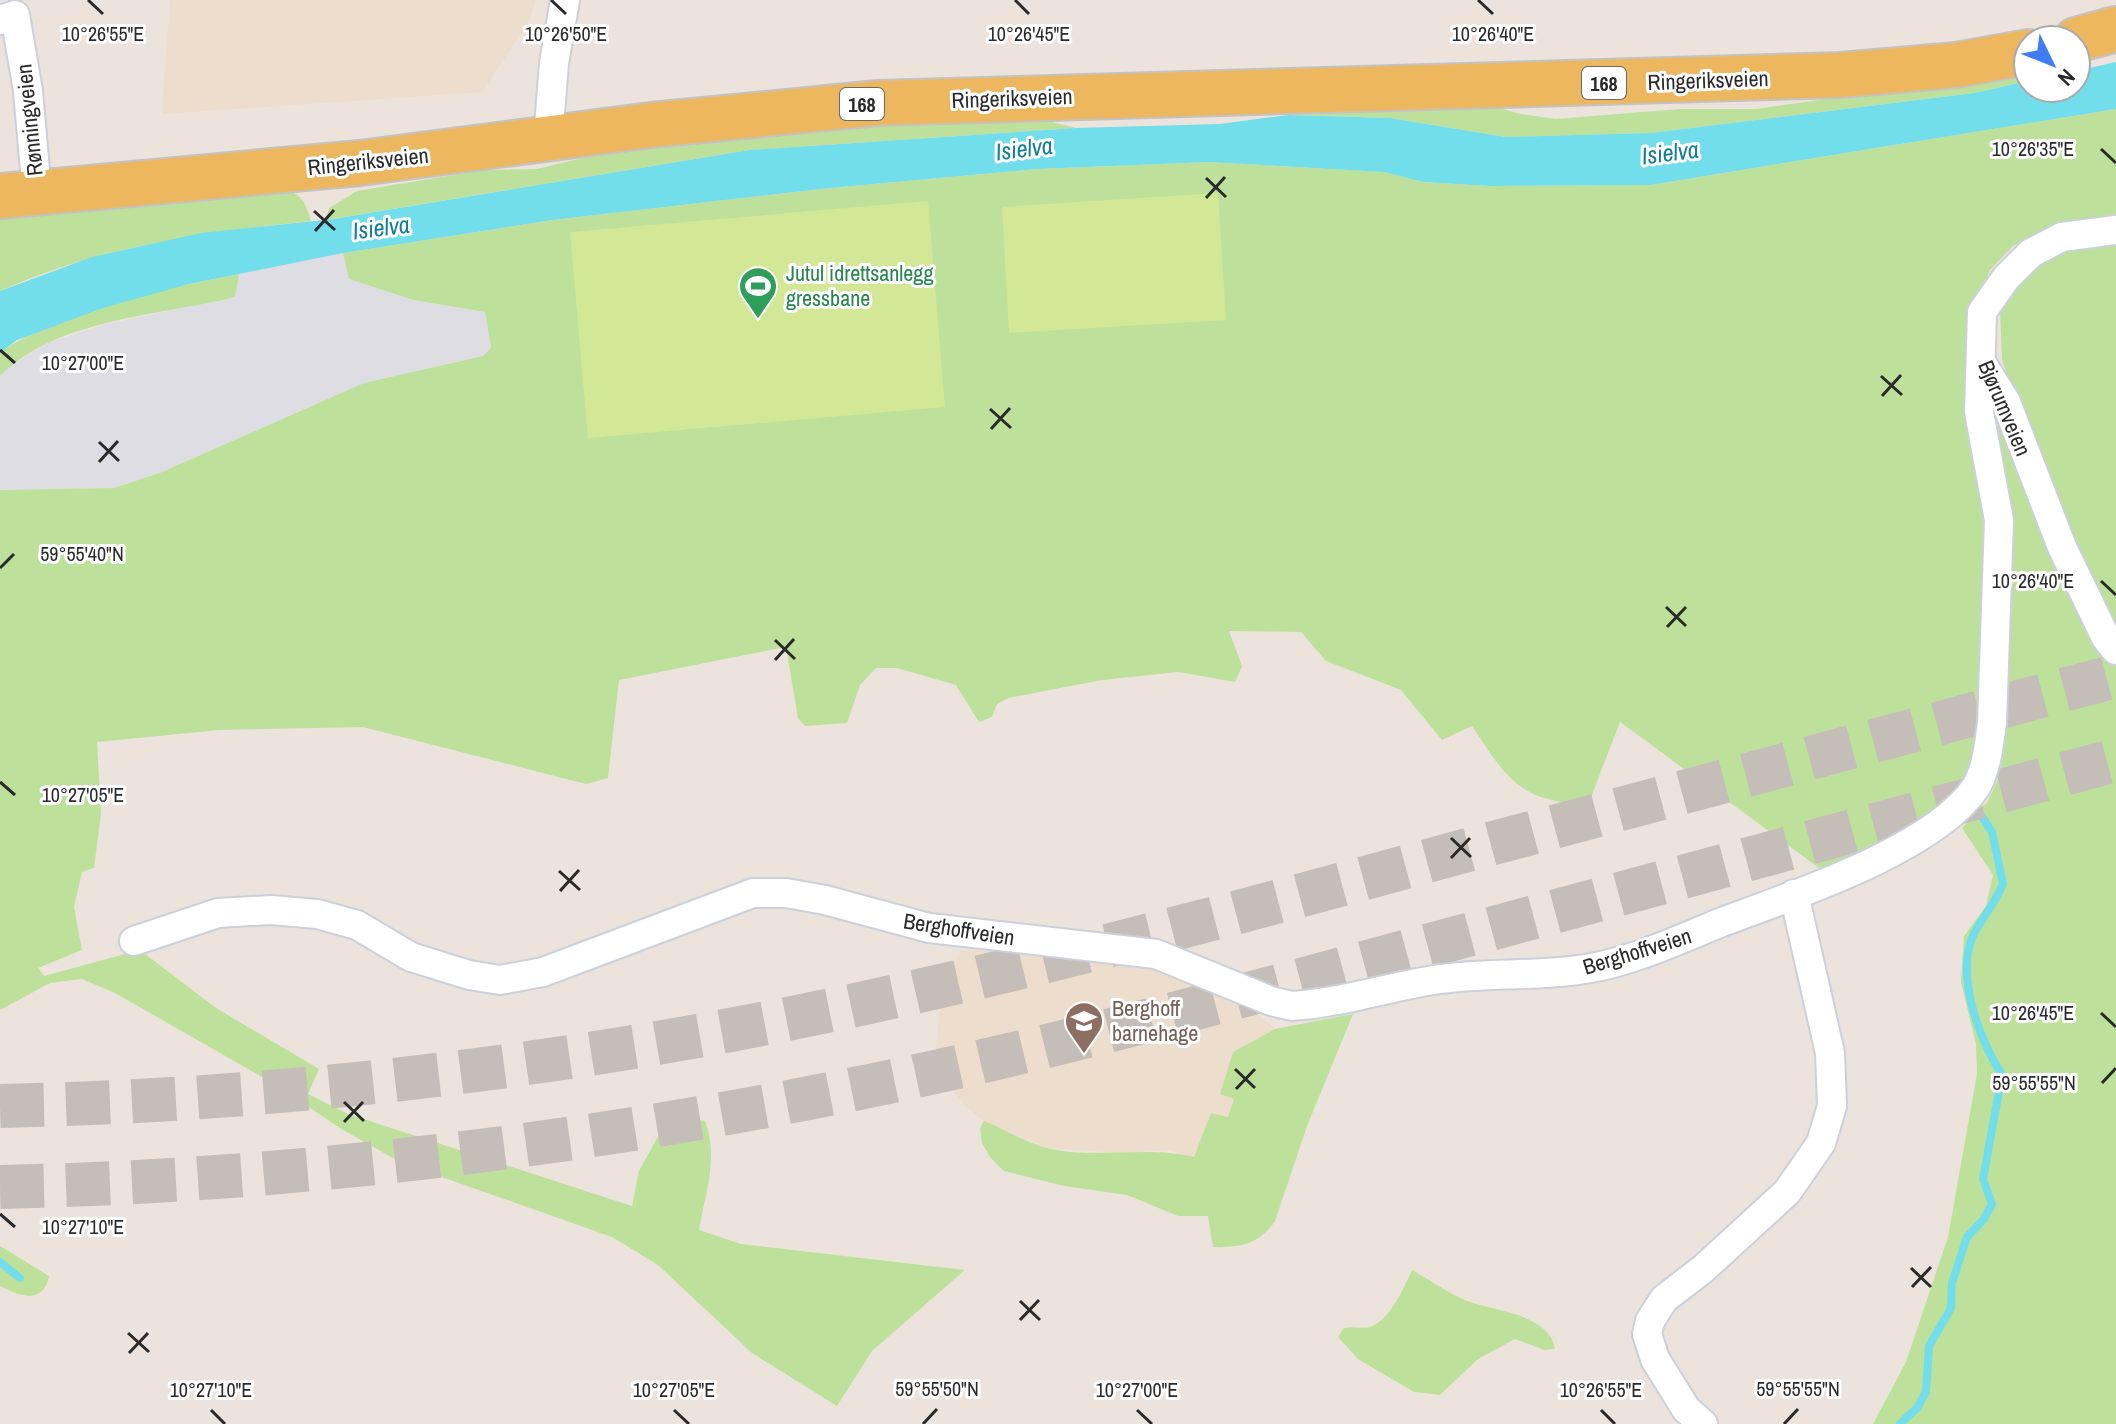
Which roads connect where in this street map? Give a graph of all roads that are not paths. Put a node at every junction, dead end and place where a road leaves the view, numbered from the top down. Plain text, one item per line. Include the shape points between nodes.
1 (565, 0) edge
2 (0, 20) edge
3 (2116, 29) edge
4 (2092, 36) edge
5 (2012, 55) edge
6 (548, 139) junction
7 (18, 194) edge
8 (2116, 230) edge
9 (1981, 362) junction
10 (2116, 650) edge
11 (1794, 894) junction
12 (134, 941) dead end
13 (1703, 1424) edge

1 - 6 street
2 - 7 street, Rønningveien via 15,15 28,91
3 - 4 main road
5 - 6 main road, Ringeriksveien / 168 via 1841,75 878,103
6 - 7 main road, Ringeriksveien / 168 via 360,163
8 - 9 street, Bjørumveien via 2062,237 2031,253 1982,312
9 - 10 street, Bjørumveien via 2006,402 2062,547
9 - 11 street, Berghoffveien via 1979,412 1999,520 1987,755 1976,786 1942,821 1899,848
11 - 12 street, Berghoffveien via 1595,967 1541,976 1443,979 1292,1006 1156,954 929,928 786,893 753,893 543,972 500,980 411,957 357,925 317,914 218,913
11 - 13 street via 1830,1053 1832,1106 1821,1143 1787,1192 1664,1299 1650,1321 1647,1334 1655,1359 1686,1409

